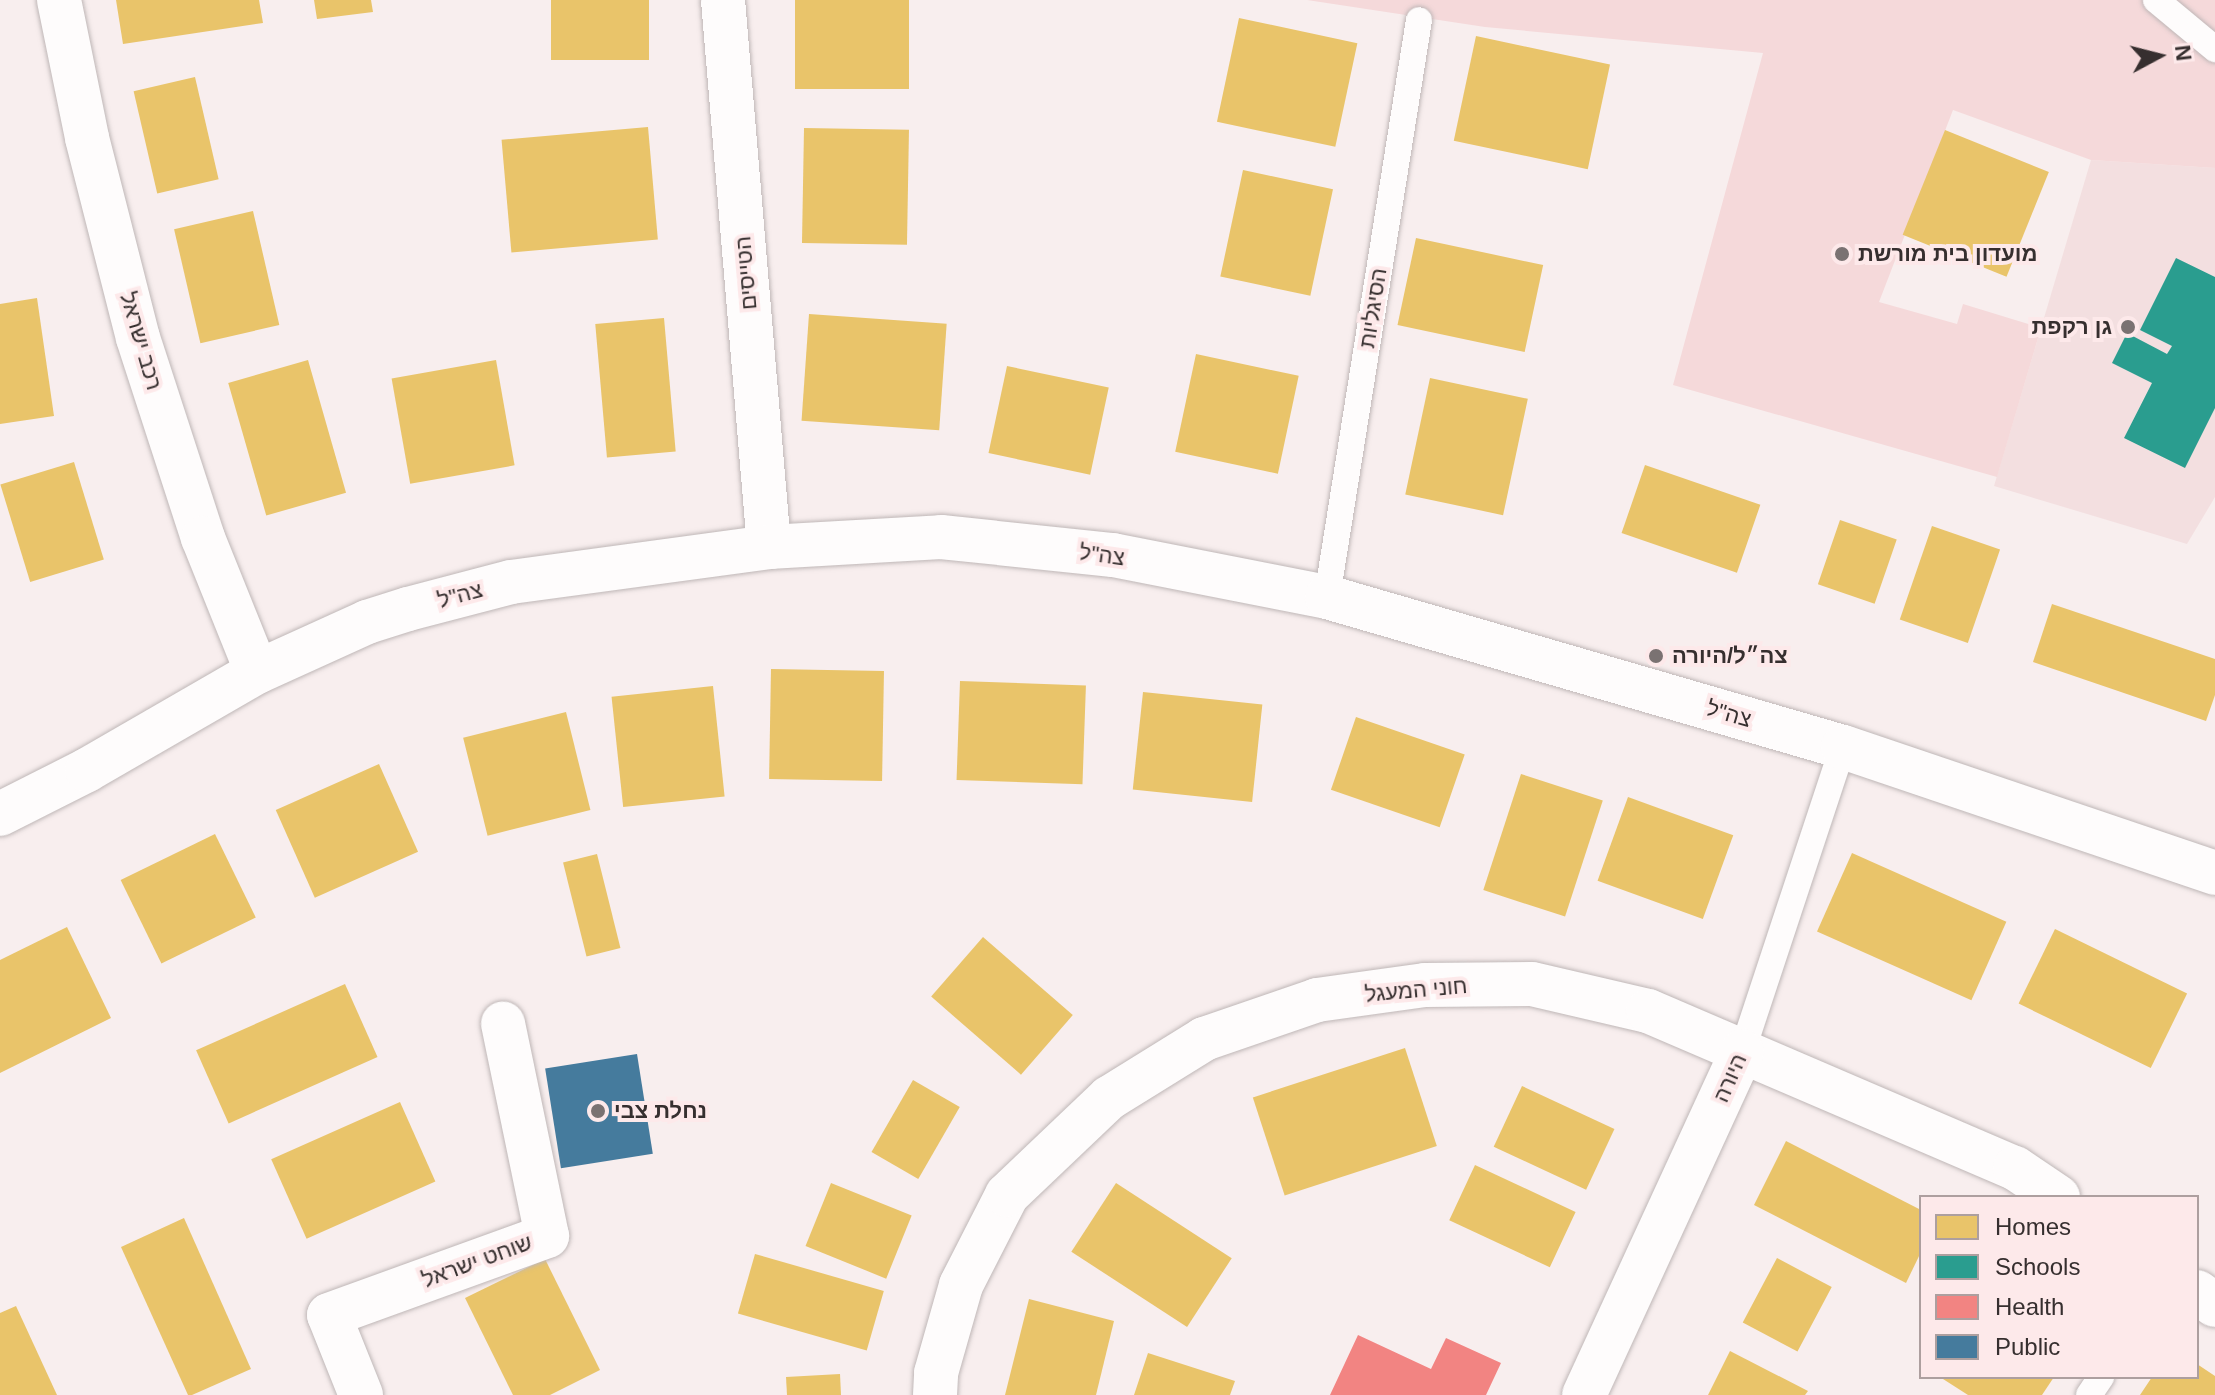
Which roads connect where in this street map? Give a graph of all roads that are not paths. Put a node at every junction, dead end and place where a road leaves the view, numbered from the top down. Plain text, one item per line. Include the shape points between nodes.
1 (59, 0) edge
2 (723, 0) edge
3 (2156, 0) edge
4 (1419, 20) dead end
5 (2215, 49) edge
6 (769, 547) junction
7 (1327, 597) junction
8 (257, 672) junction
9 (1843, 747) junction
10 (0, 814) edge
11 (2214, 868) edge
12 (503, 1024) dead end
13 (1742, 1052) junction
14 (2055, 1195) edge
15 (361, 1395) edge
16 (935, 1395) edge
17 (1584, 1395) edge

1 - 8 street, רכב ישראל via 87,138 138,338 203,538
2 - 6 street, הטייסים
3 - 5 lane
4 - 7 lane, הסיגליות
6 - 7 street, צה"ל via 941,537 1113,555
6 - 8 street, צה"ל via 511,582 367,622
7 - 9 street, צה"ל
8 - 10 street, צה"ל
9 - 11 street, צה"ל
9 - 13 lane, היורה
12 - 15 street, שוחט ישראל via 547,1236 329,1315
13 - 14 street, חוני המעגל via 2015,1168
13 - 16 street, חוני המעגל via 1648,1011 1532,984 1425,985 1317,1000 1204,1039 1109,1098 1007,1195 961,1285 936,1373
13 - 17 street, היורה

